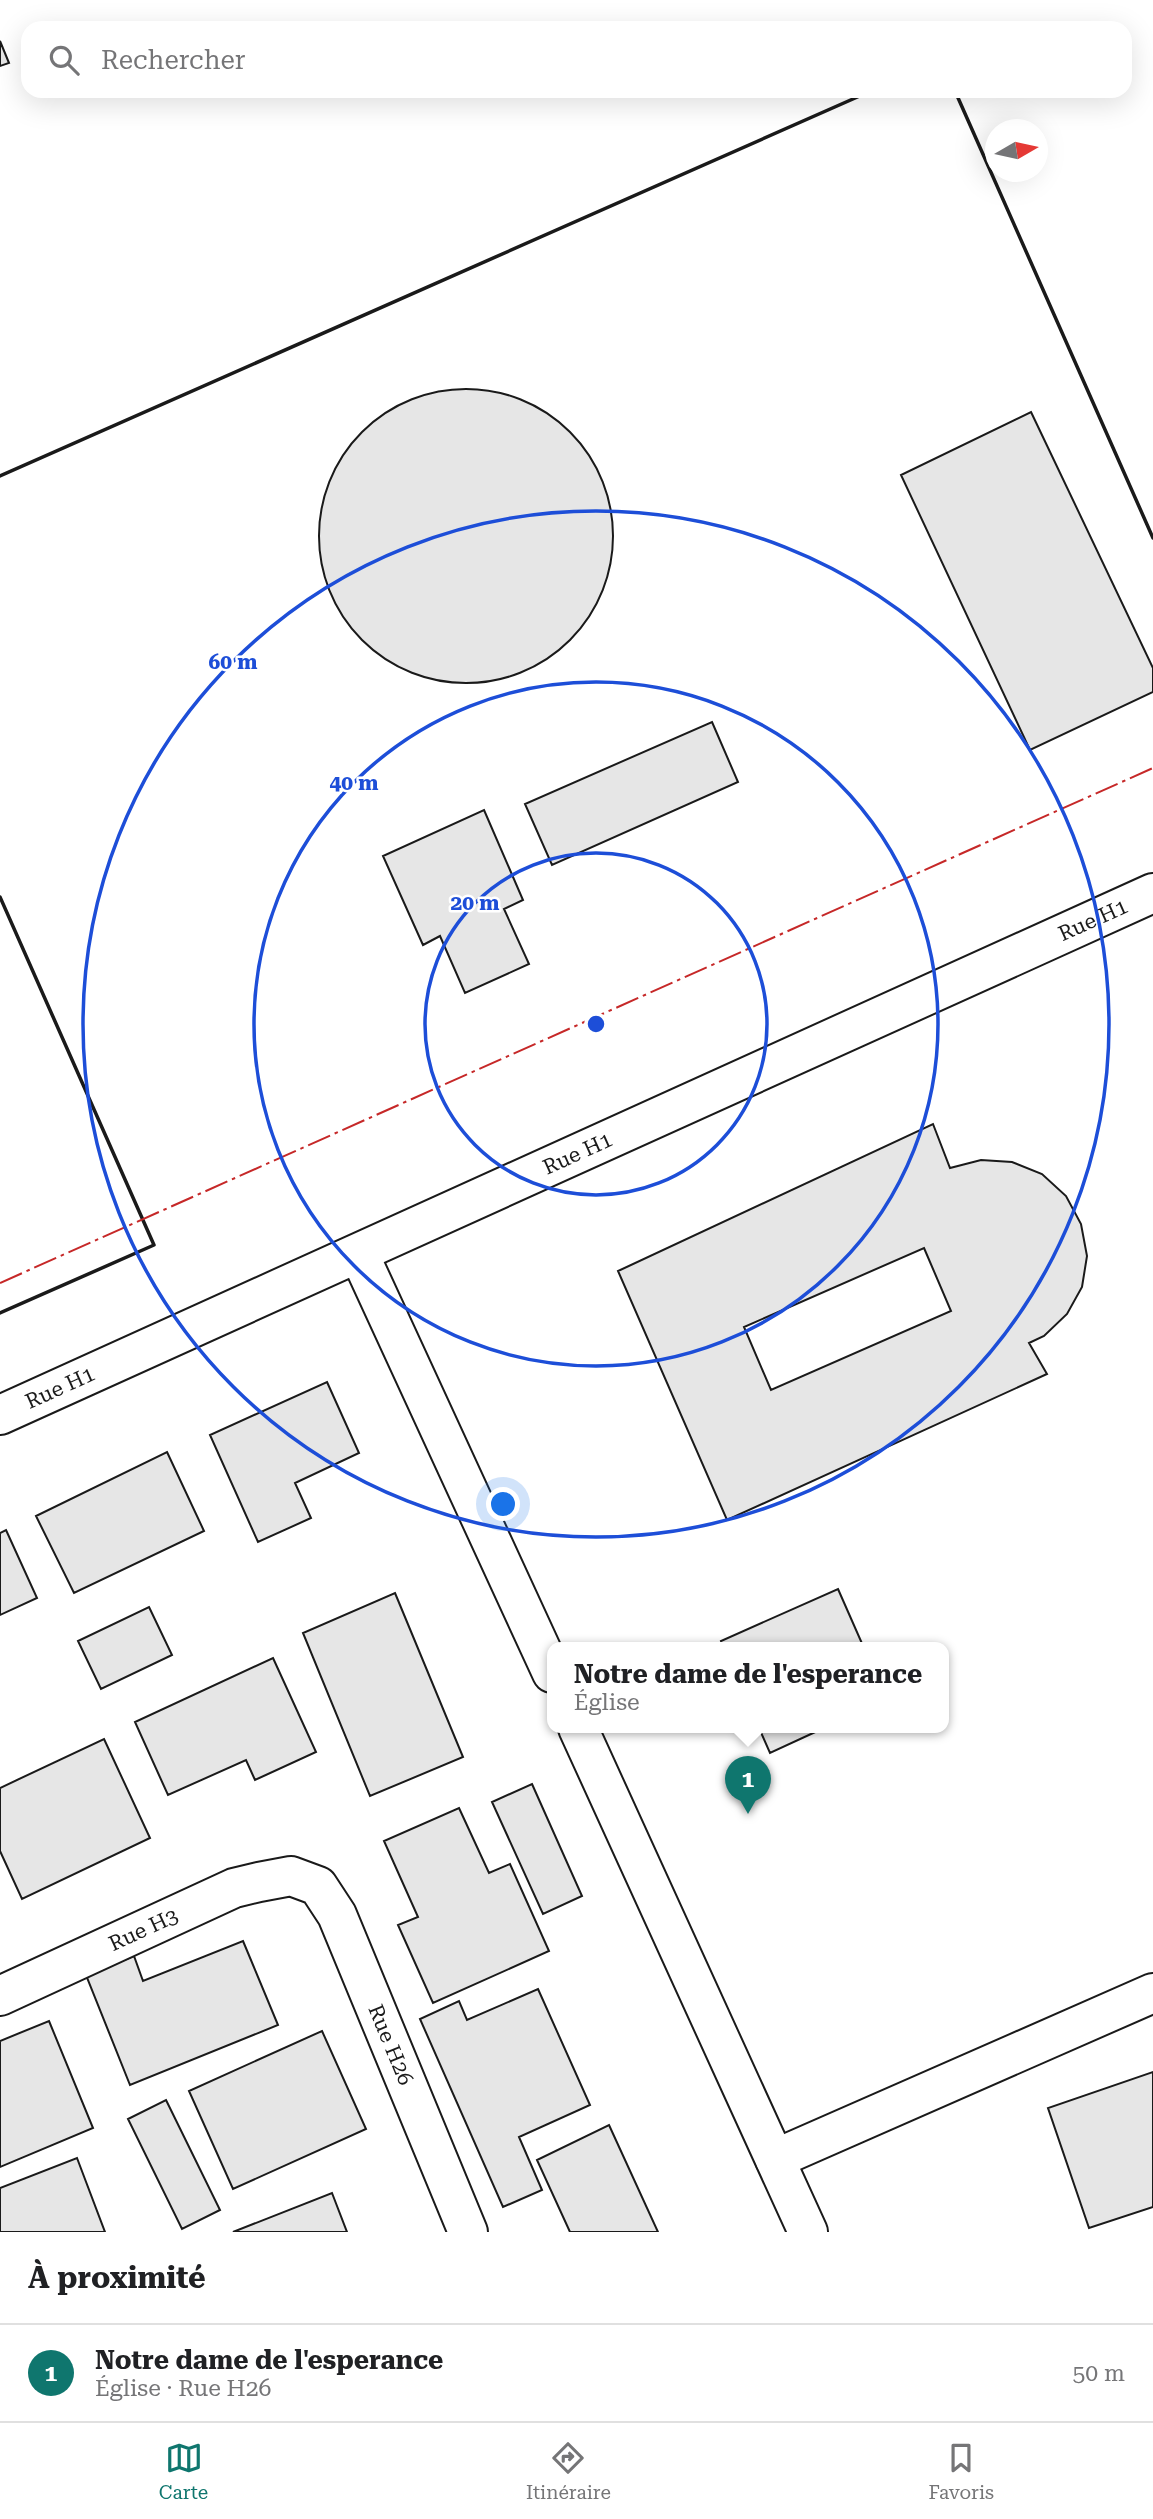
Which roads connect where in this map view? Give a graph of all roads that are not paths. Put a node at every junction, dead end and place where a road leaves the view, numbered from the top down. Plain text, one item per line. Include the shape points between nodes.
1 (1153, 893) edge
2 (359, 1254) junction
3 (0, 1415) edge
4 (547, 1661) edge
5 (580, 1733) edge
6 (291, 1876) joint
7 (1153, 1993) edge
8 (0, 1996) edge
9 (775, 2159) junction
10 (468, 2232) edge
11 (808, 2232) edge

1 - 2 street, Rue H1
2 - 3 street, Rue H1
2 - 4 street
5 - 9 street
6 - 8 street, Rue H3 via 234,1888
6 - 10 street, Rue H26 via 318,1886 337,1915
7 - 9 street
9 - 11 street

